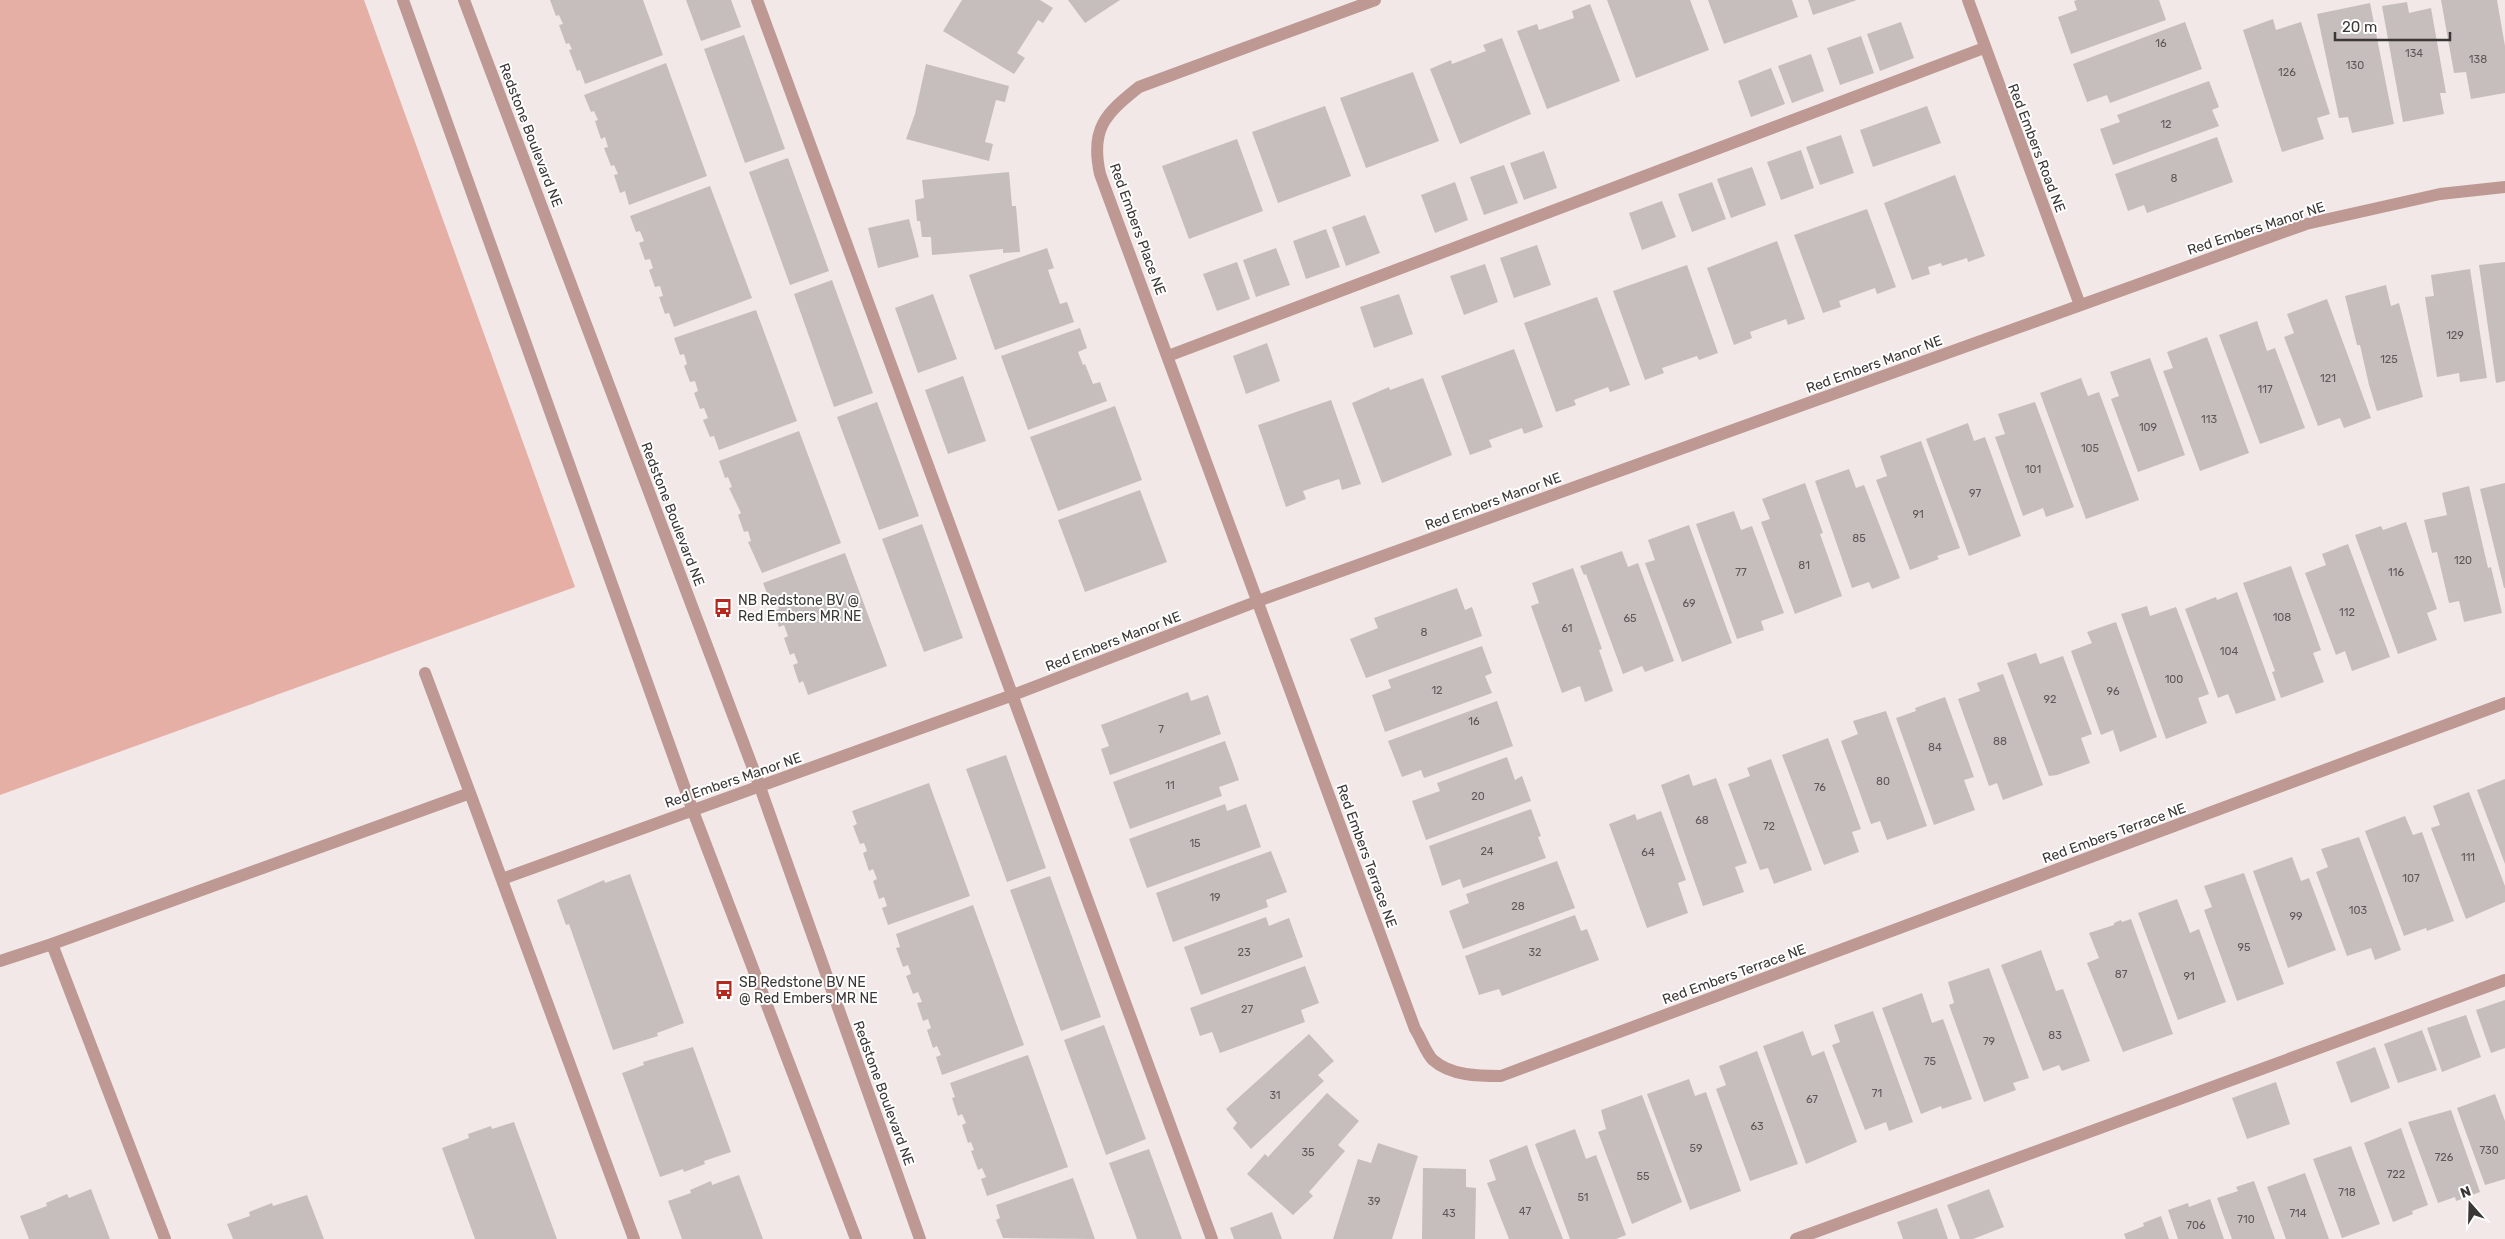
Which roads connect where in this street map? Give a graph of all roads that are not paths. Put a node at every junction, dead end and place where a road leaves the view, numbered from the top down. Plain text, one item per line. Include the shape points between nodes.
1 (403, 0) edge
2 (464, 0) edge
3 (757, 0) edge
4 (1375, 0) edge
5 (1968, 0) edge
6 (1984, 48) junction
7 (2505, 187) edge
8 (2080, 306) junction
9 (1168, 356) junction
10 (1258, 601) junction
11 (425, 673) dead end
12 (1013, 695) junction
13 (2505, 703) edge
14 (760, 788) junction
15 (470, 793) junction
16 (693, 811) junction
17 (502, 879) junction
18 (52, 944) junction
19 (0, 961) edge
20 (2505, 980) edge
21 (165, 1239) edge
22 (634, 1239) edge
23 (856, 1239) edge
24 (920, 1239) edge
25 (1212, 1239) edge
26 (1796, 1239) edge

1 - 16 street
2 - 14 street, Redstone Boulevard NE
3 - 12 street
4 - 9 street, Red Embers Place NE via 1139,87 1113,107 1100,128 1096,154 1100,174
5 - 6 street, Red Embers Road NE
6 - 8 street, Red Embers Road NE
6 - 9 street
7 - 8 street, Red Embers Manor NE via 2440,194 2306,224
8 - 10 street, Red Embers Manor NE
9 - 10 street, Red Embers Place NE
10 - 12 street, Red Embers Manor NE
10 - 13 street, Red Embers Terrace NE via 1415,1029 1433,1060 1455,1071 1483,1076 1501,1076
11 - 15 street
12 - 14 street, Red Embers Manor NE
12 - 25 street
14 - 16 street, Red Embers Manor NE
14 - 24 street, Redstone Boulevard NE
15 - 17 street
15 - 18 street
16 - 17 street, Red Embers Manor NE
16 - 23 street
17 - 22 street
18 - 19 street
18 - 21 street
20 - 26 street

